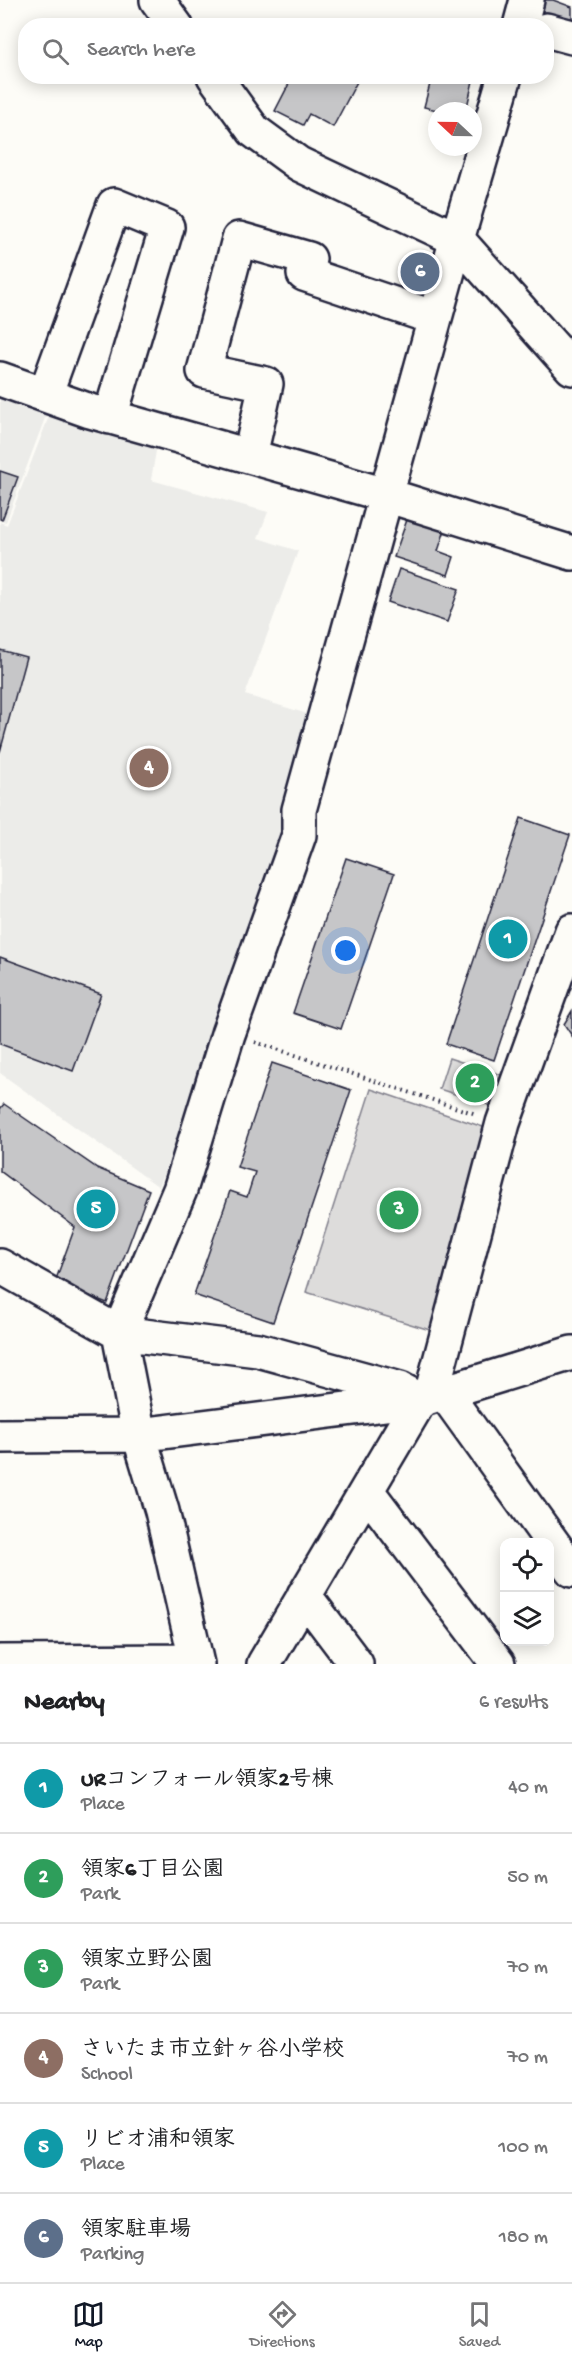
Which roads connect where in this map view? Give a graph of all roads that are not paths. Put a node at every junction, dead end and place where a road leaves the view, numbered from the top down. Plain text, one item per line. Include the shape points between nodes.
1 (157, 0) edge
2 (170, 18) edge
3 (554, 30) edge
4 (572, 37) edge
5 (219, 84) edge
6 (503, 84) edge
7 (457, 239) junction
8 (435, 318) junction
9 (572, 368) edge
10 (0, 379) edge
11 (45, 395) junction
12 (110, 417) junction
13 (250, 456) junction
14 (386, 495) junction
15 (572, 553) edge
16 (572, 931) edge
17 (0, 1266) edge
18 (119, 1333) junction
19 (570, 1357) edge
20 (432, 1396) junction
21 (139, 1435) junction
22 (0, 1436) edge
23 (367, 1491) junction
24 (572, 1570) edge
25 (304, 1595) junction
26 (0, 1662) edge
27 (196, 1662) edge
28 (264, 1664) edge
29 (356, 1664) edge
30 (498, 1664) edge

1 - 2 street
3 - 4 street
5 - 7 street via 254,131 299,164
6 - 7 street
7 - 8 street
7 - 9 street
8 - 13 street via 304,274 309,259 239,239 204,372 266,384
8 - 14 street
10 - 11 street
11 - 12 street
11 - 12 street via 114,205 167,227
12 - 13 street
13 - 14 street
14 - 15 street
14 - 18 street via 299,810 299,835 228,1034 180,1190
16 - 20 street via 503,1123
17 - 18 street
18 - 20 street via 258,1350
18 - 21 street
19 - 20 street
20 - 21 street
20 - 23 street
20 - 24 street
21 - 22 street
21 - 27 street via 162,1511
23 - 25 street
23 - 30 street
25 - 28 street
25 - 29 street
26 - 27 street

